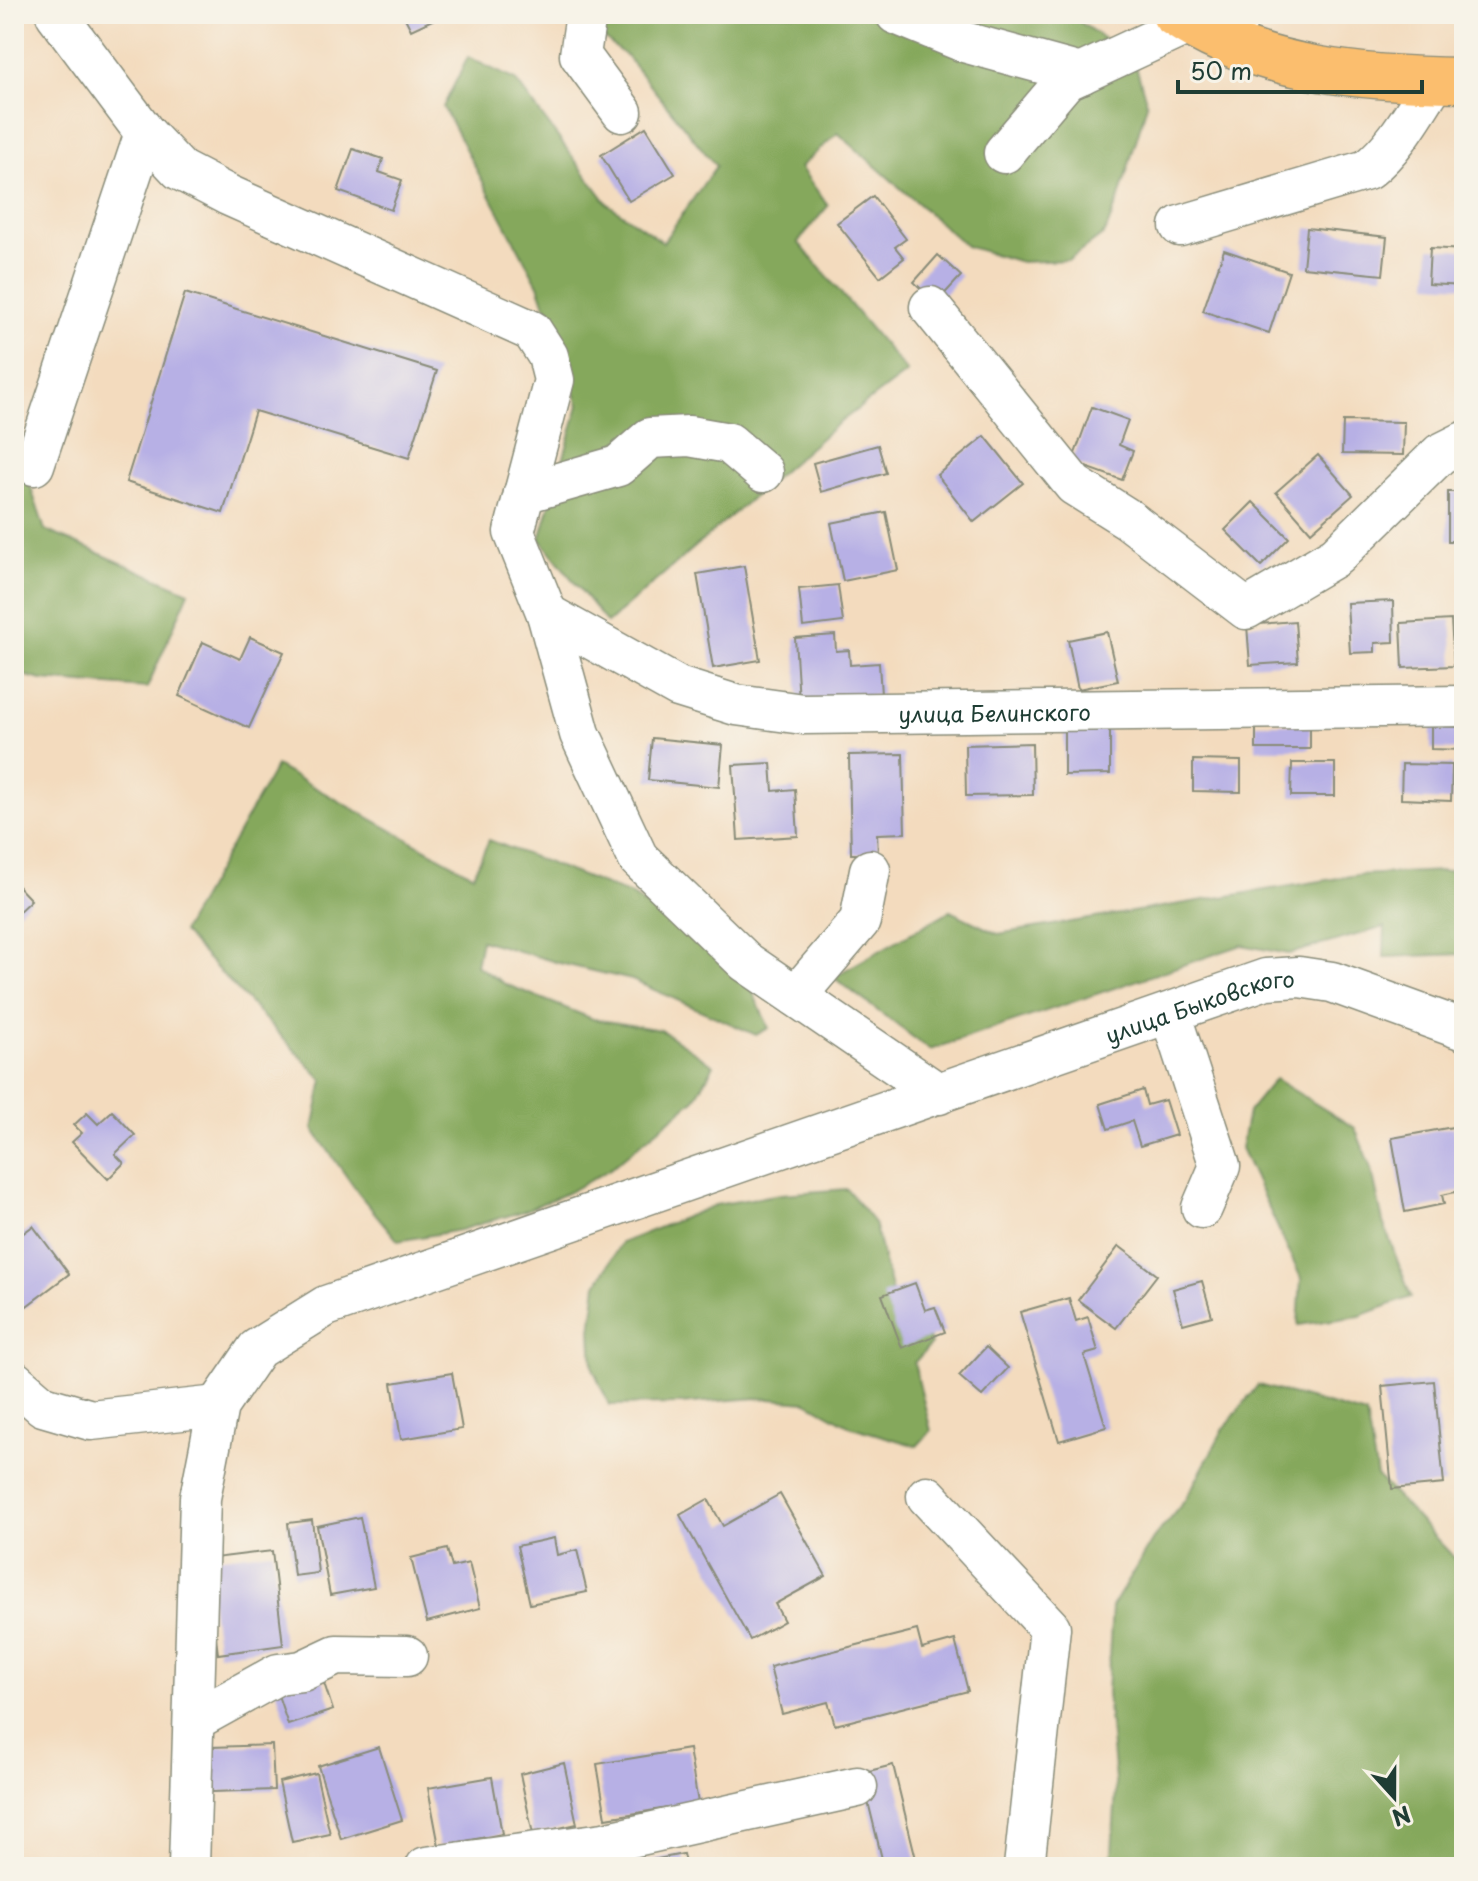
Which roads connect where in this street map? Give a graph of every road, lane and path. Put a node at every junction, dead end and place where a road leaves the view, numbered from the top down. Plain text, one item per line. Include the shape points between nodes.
1 (56, 14) edge
2 (586, 14) edge
3 (896, 14) edge
4 (1181, 19) edge
5 (1234, 29) edge
6 (1081, 74) junction
7 (1450, 80) edge
8 (622, 112) dead end
9 (145, 133) junction
10 (1004, 153) dead end
11 (1180, 226) dead end
12 (930, 307) dead end
13 (1464, 442) edge
14 (34, 465) dead end
15 (763, 472) dead end
16 (524, 493) junction
17 (547, 614) junction
18 (1464, 706) edge
19 (870, 870) dead end
20 (796, 996) junction
21 (1170, 1013) junction
22 (1464, 1030) edge
23 (939, 1094) junction
24 (1202, 1208) dead end
25 (14, 1381) edge
26 (218, 1406) junction
27 (927, 1496) dead end
28 (407, 1656) dead end
29 (195, 1720) junction
30 (857, 1787) dead end
31 (606, 1855) edge
32 (189, 1867) edge
33 (426, 1867) edge
34 (1024, 1867) edge

1 - 9 street
2 - 8 street via 580,55
3 - 6 street via 964,42
4 - 5 main road
4 - 6 street
5 - 7 main road via 1288,62 1355,74
6 - 10 street via 1065,81
7 - 11 street via 1367,170
9 - 14 street
9 - 16 street via 180,170 228,195 532,331 548,356 554,380
12 - 13 street via 1074,485 1246,609 1336,556 1440,454
15 - 16 street via 729,443 689,436 650,438 618,466
16 - 17 street via 514,532
17 - 18 street, улица Белинского via 678,687 736,705 803,714
17 - 20 street via 580,734 638,858 746,962
19 - 20 street via 860,921
20 - 23 street
21 - 22 street, улица Быковского via 1266,979 1299,977 1332,982
21 - 23 street, улица Быковского
21 - 24 street via 1220,1166
23 - 26 street, улица Быковского via 326,1306 257,1349
25 - 26 street via 43,1406 91,1420
26 - 29 street via 200,1498
27 - 34 street via 1050,1628
28 - 29 street via 336,1655 302,1671 278,1674
29 - 32 street
30 - 31 street
31 - 33 street

